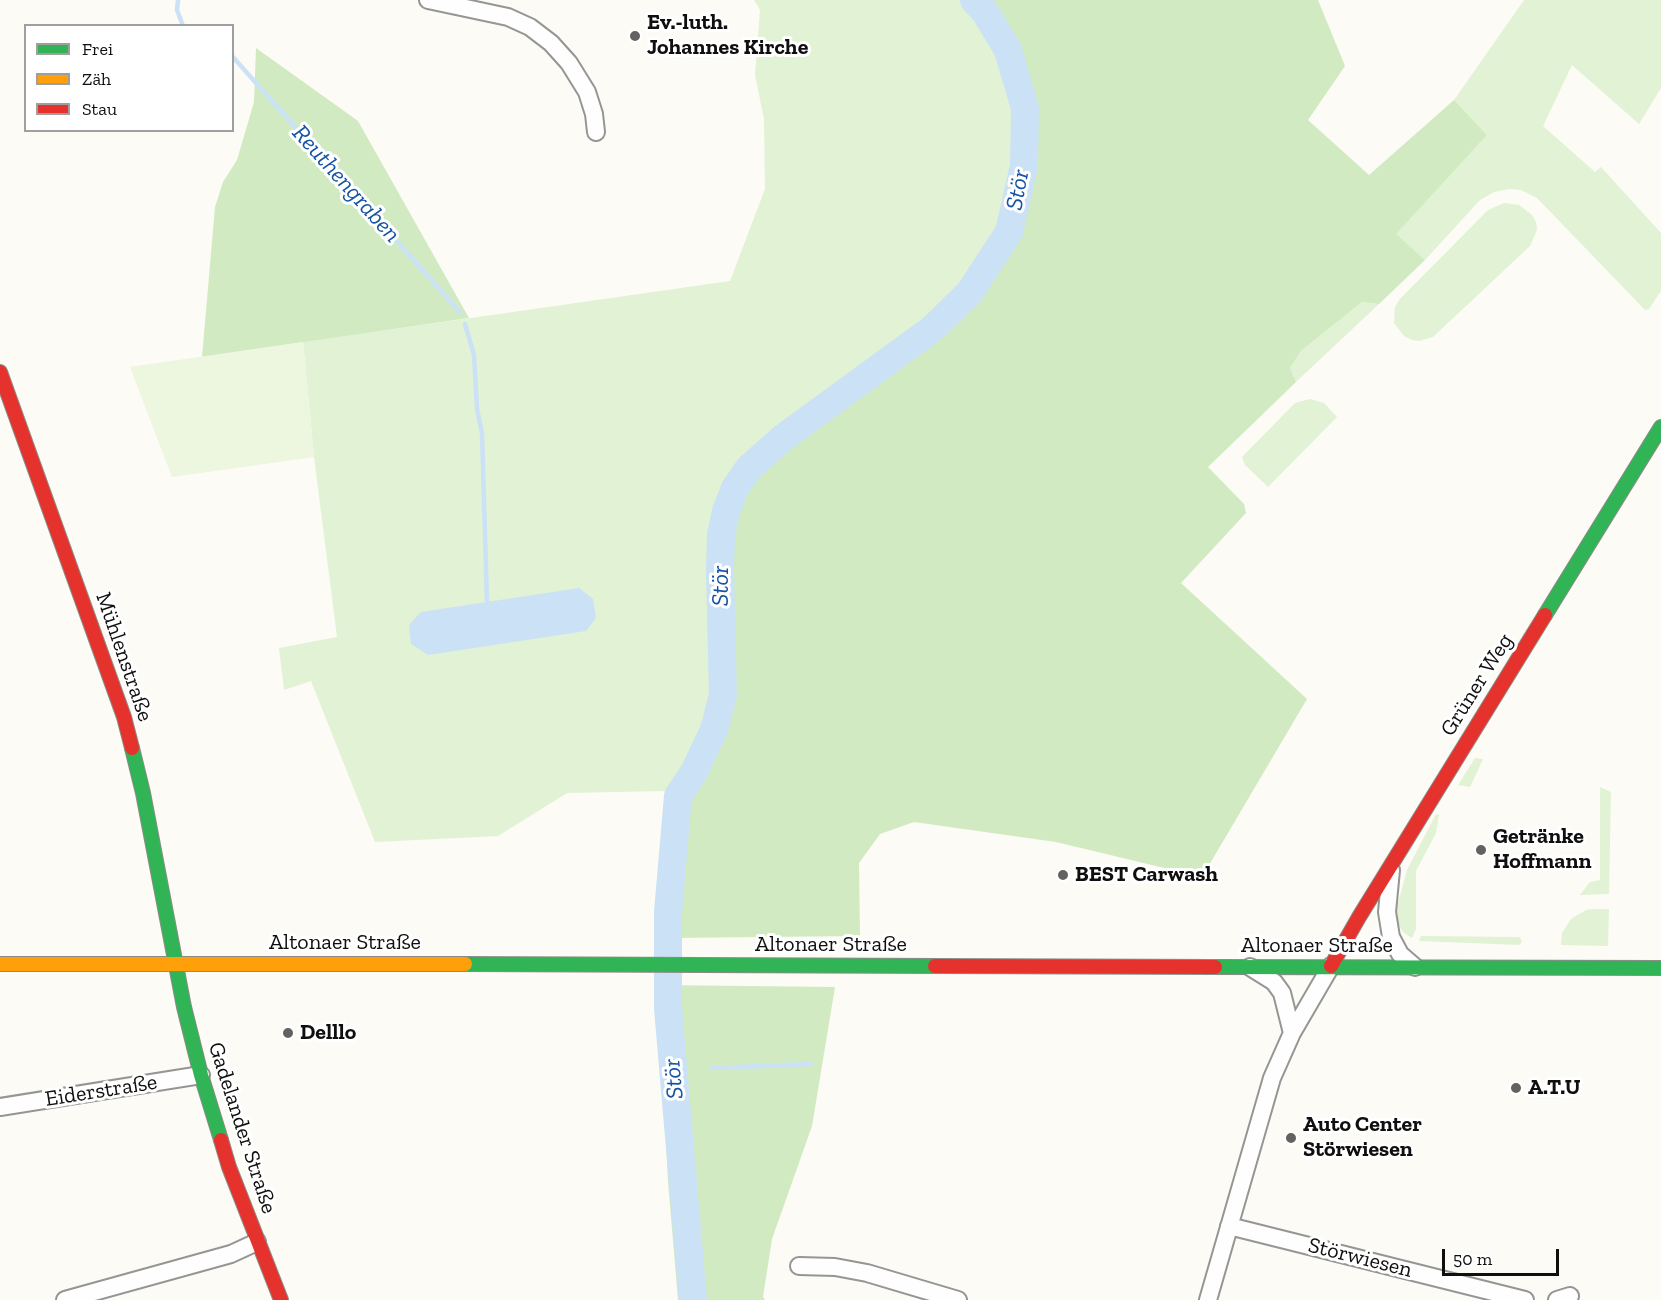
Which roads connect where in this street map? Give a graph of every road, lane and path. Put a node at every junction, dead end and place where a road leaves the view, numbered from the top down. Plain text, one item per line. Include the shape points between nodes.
1 (428, 0) edge
2 (596, 132) dead end
3 (0, 372) edge
4 (1661, 426) edge
5 (1391, 865) junction
6 (0, 964) edge
7 (176, 964) junction
8 (1331, 966) junction
9 (1250, 967) junction
10 (1414, 967) junction
11 (1661, 968) edge
12 (1292, 1033) junction
13 (201, 1075) junction
14 (0, 1107) edge
15 (1229, 1226) junction
16 (257, 1242) junction
17 (799, 1266) dead end
18 (65, 1300) edge
19 (280, 1300) edge
20 (958, 1300) edge
21 (1208, 1300) edge
22 (1525, 1300) edge

1 - 2 street via 508,17 531,27 569,63 586,92
3 - 7 main road, Mühlenstraße via 124,717
4 - 5 main road, Grüner Weg
5 - 8 main road, Grüner Weg
5 - 10 street via 1387,912 1391,937 1400,954
6 - 7 main road, Altonaer Straße
7 - 9 main road, Altonaer Straße
7 - 13 main road, Gadelander Straße
8 - 9 main road, Altonaer Straße
8 - 10 main road, Altonaer Straße
8 - 12 street
9 - 12 street via 1274,982 1282,993
10 - 11 main road, Altonaer Straße
12 - 15 street via 1272,1078
13 - 14 street, Eiderstraße
13 - 16 main road, Gadelander Straße
15 - 21 street
15 - 22 street, Störwiesen
16 - 18 street via 231,1254
16 - 19 main road, Gadelander Straße
17 - 20 street via 867,1273

